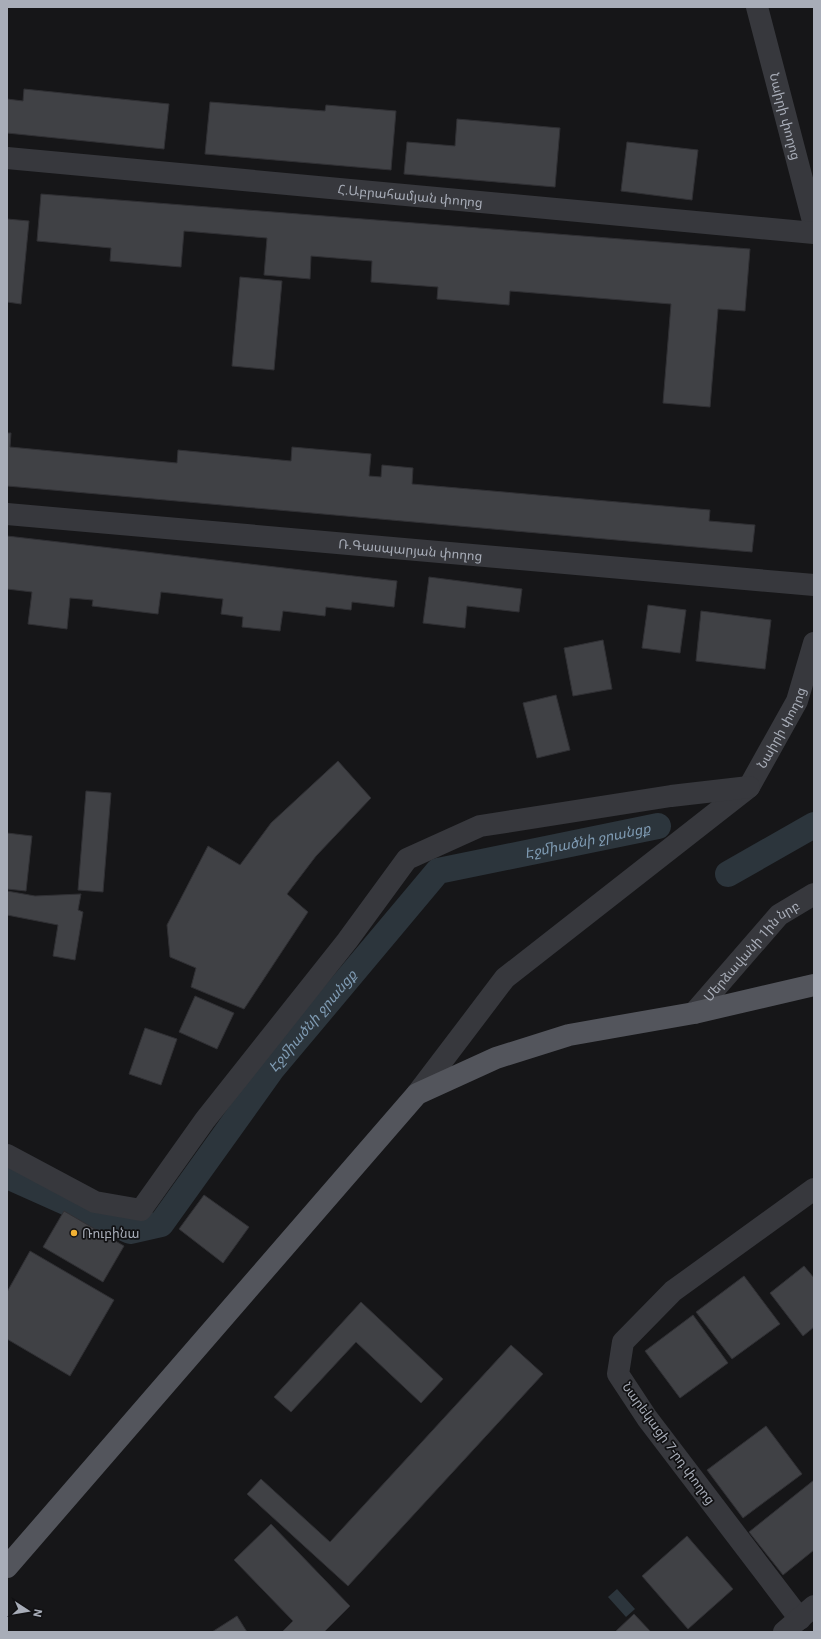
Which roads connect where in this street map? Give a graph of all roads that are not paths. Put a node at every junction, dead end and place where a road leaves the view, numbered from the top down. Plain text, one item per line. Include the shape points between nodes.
1 (757, 7) edge
2 (7, 158) edge
3 (814, 225) edge
4 (814, 233) edge
5 (7, 514) edge
6 (814, 585) edge
7 (814, 643) edge
8 (749, 787) junction
9 (814, 894) edge
10 (814, 985) edge
11 (694, 1013) junction
12 (417, 1094) junction
13 (7, 1155) edge
14 (814, 1189) edge
15 (7, 1567) edge
16 (799, 1619) edge

1 - 3 street, Նաիրի փողոց
2 - 4 street, Հ.Աբրահամյան փողոց
5 - 6 street, Ռ.Գասպարյան փողոց
7 - 8 street, Նաիրի փողոց via 797,701
8 - 12 street via 505,978
8 - 13 street via 670,796 480,826 407,859 347,941 205,1120 141,1210 95,1202
9 - 11 street, Մերձավանի 1ին նրբ via 779,915
10 - 11 main road
11 - 12 main road via 569,1035 496,1058
12 - 15 main road
14 - 16 street, Նարեկացի 7-րդ փողոց via 673,1291 622,1342 618,1374 648,1418

